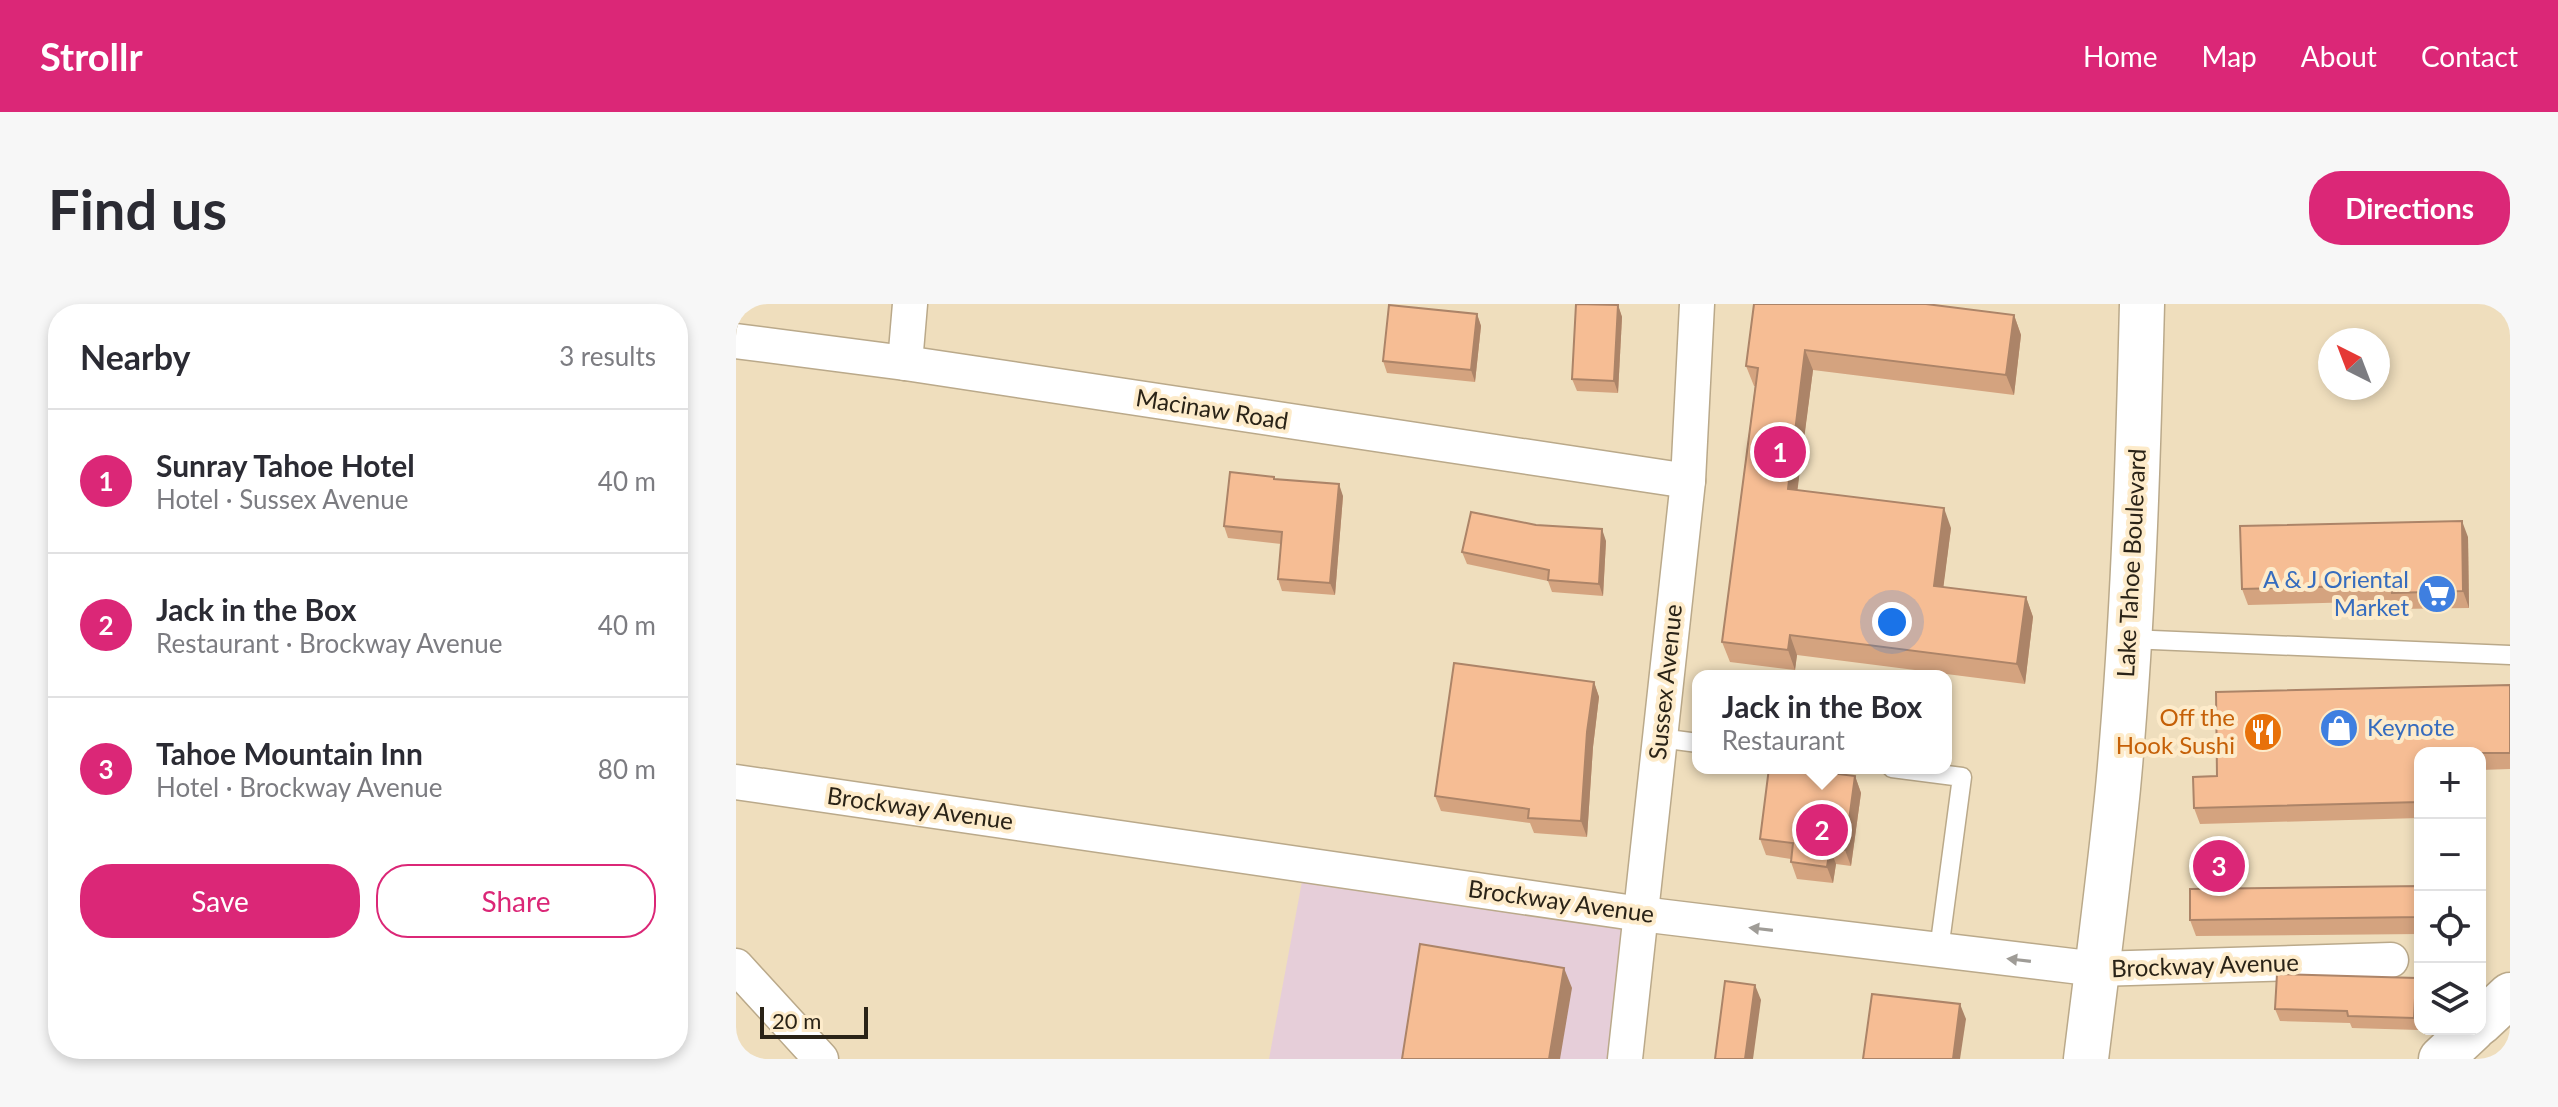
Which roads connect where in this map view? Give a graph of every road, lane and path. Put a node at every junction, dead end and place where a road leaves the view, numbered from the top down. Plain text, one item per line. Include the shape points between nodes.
1 (910, 304) edge
2 (1697, 304) edge
3 (2142, 304) edge
4 (736, 341) edge
5 (905, 363) junction
6 (1688, 481) junction
7 (2129, 639) junction
8 (2510, 655) edge
9 (1660, 738) junction
10 (1692, 742) edge
11 (1939, 774) edge
12 (736, 782) edge
13 (1641, 914) junction
14 (1939, 950) junction
15 (2391, 960) dead end
16 (736, 966) edge
17 (2097, 969) junction
18 (2510, 995) edge
19 (2486, 1017) edge
20 (2467, 1035) edge
21 (821, 1059) edge
22 (1625, 1059) edge
23 (2086, 1059) edge
24 (2441, 1059) edge

1 - 5 street
2 - 6 street, Sussex Avenue
3 - 7 main road, Lake Tahoe Boulevard
4 - 5 street, Macinaw Road
5 - 6 street, Macinaw Road
6 - 9 street, Sussex Avenue
7 - 8 lane
7 - 17 main road, Lake Tahoe Boulevard
9 - 10 lane
9 - 13 street, Sussex Avenue
11 - 14 lane via 1962,777
12 - 13 street, Brockway Avenue
14 -> 13 street, Brockway Avenue
13 - 22 street, Sussex Avenue
17 -> 14 street, Brockway Avenue
15 - 17 street, Brockway Avenue
16 - 21 street
17 - 23 main road, Lake Tahoe Boulevard
18 - 19 main road
20 - 24 main road

